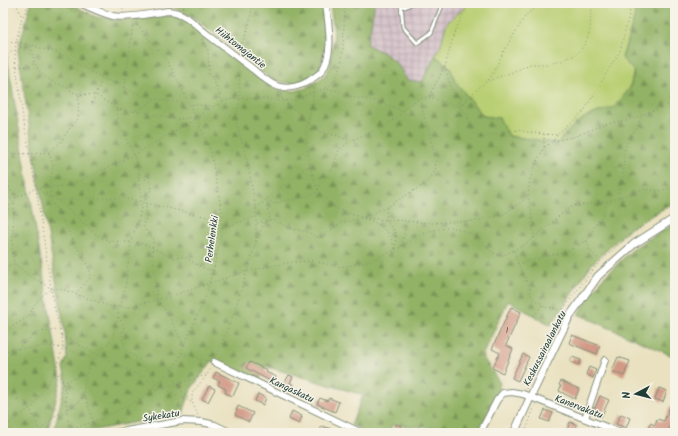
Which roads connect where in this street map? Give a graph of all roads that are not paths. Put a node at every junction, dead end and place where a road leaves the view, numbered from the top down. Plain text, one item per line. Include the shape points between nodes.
1 (80, 3) edge
2 (326, 3) edge
3 (412, 3) edge
4 (443, 3) edge
5 (400, 4) edge
6 (675, 218) edge
7 (605, 360) dead end
8 (214, 362) road end
9 (533, 399) junction
10 (585, 418) junction
11 (215, 425) junction
12 (115, 433) edge
13 (213, 433) edge
14 (232, 433) edge
15 (362, 433) edge
16 (480, 433) edge
17 (514, 433) edge
18 (621, 433) edge

1 - 2 street, Hiihtomajantie via 96,11 132,18 169,11 180,13 234,56 279,87 296,87 306,83 320,73 326,63 330,44
3 - 5 lane via 404,7
4 - 5 lane via 431,33 417,42 403,27
6 - 9 street, Keskussairaalankatu via 634,244 598,276 569,317
7 - 10 street
8 - 15 street, Kangaskatu
9 - 10 street, Kanervakatu
9 - 16 street, Kanervakatu via 523,394 503,393
9 - 17 street, Keskussairaalankatu
10 - 18 street, Kanervakatu
11 - 12 street, Sykekatu via 182,421
11 - 13 lane
11 - 14 street, Sykekatu

